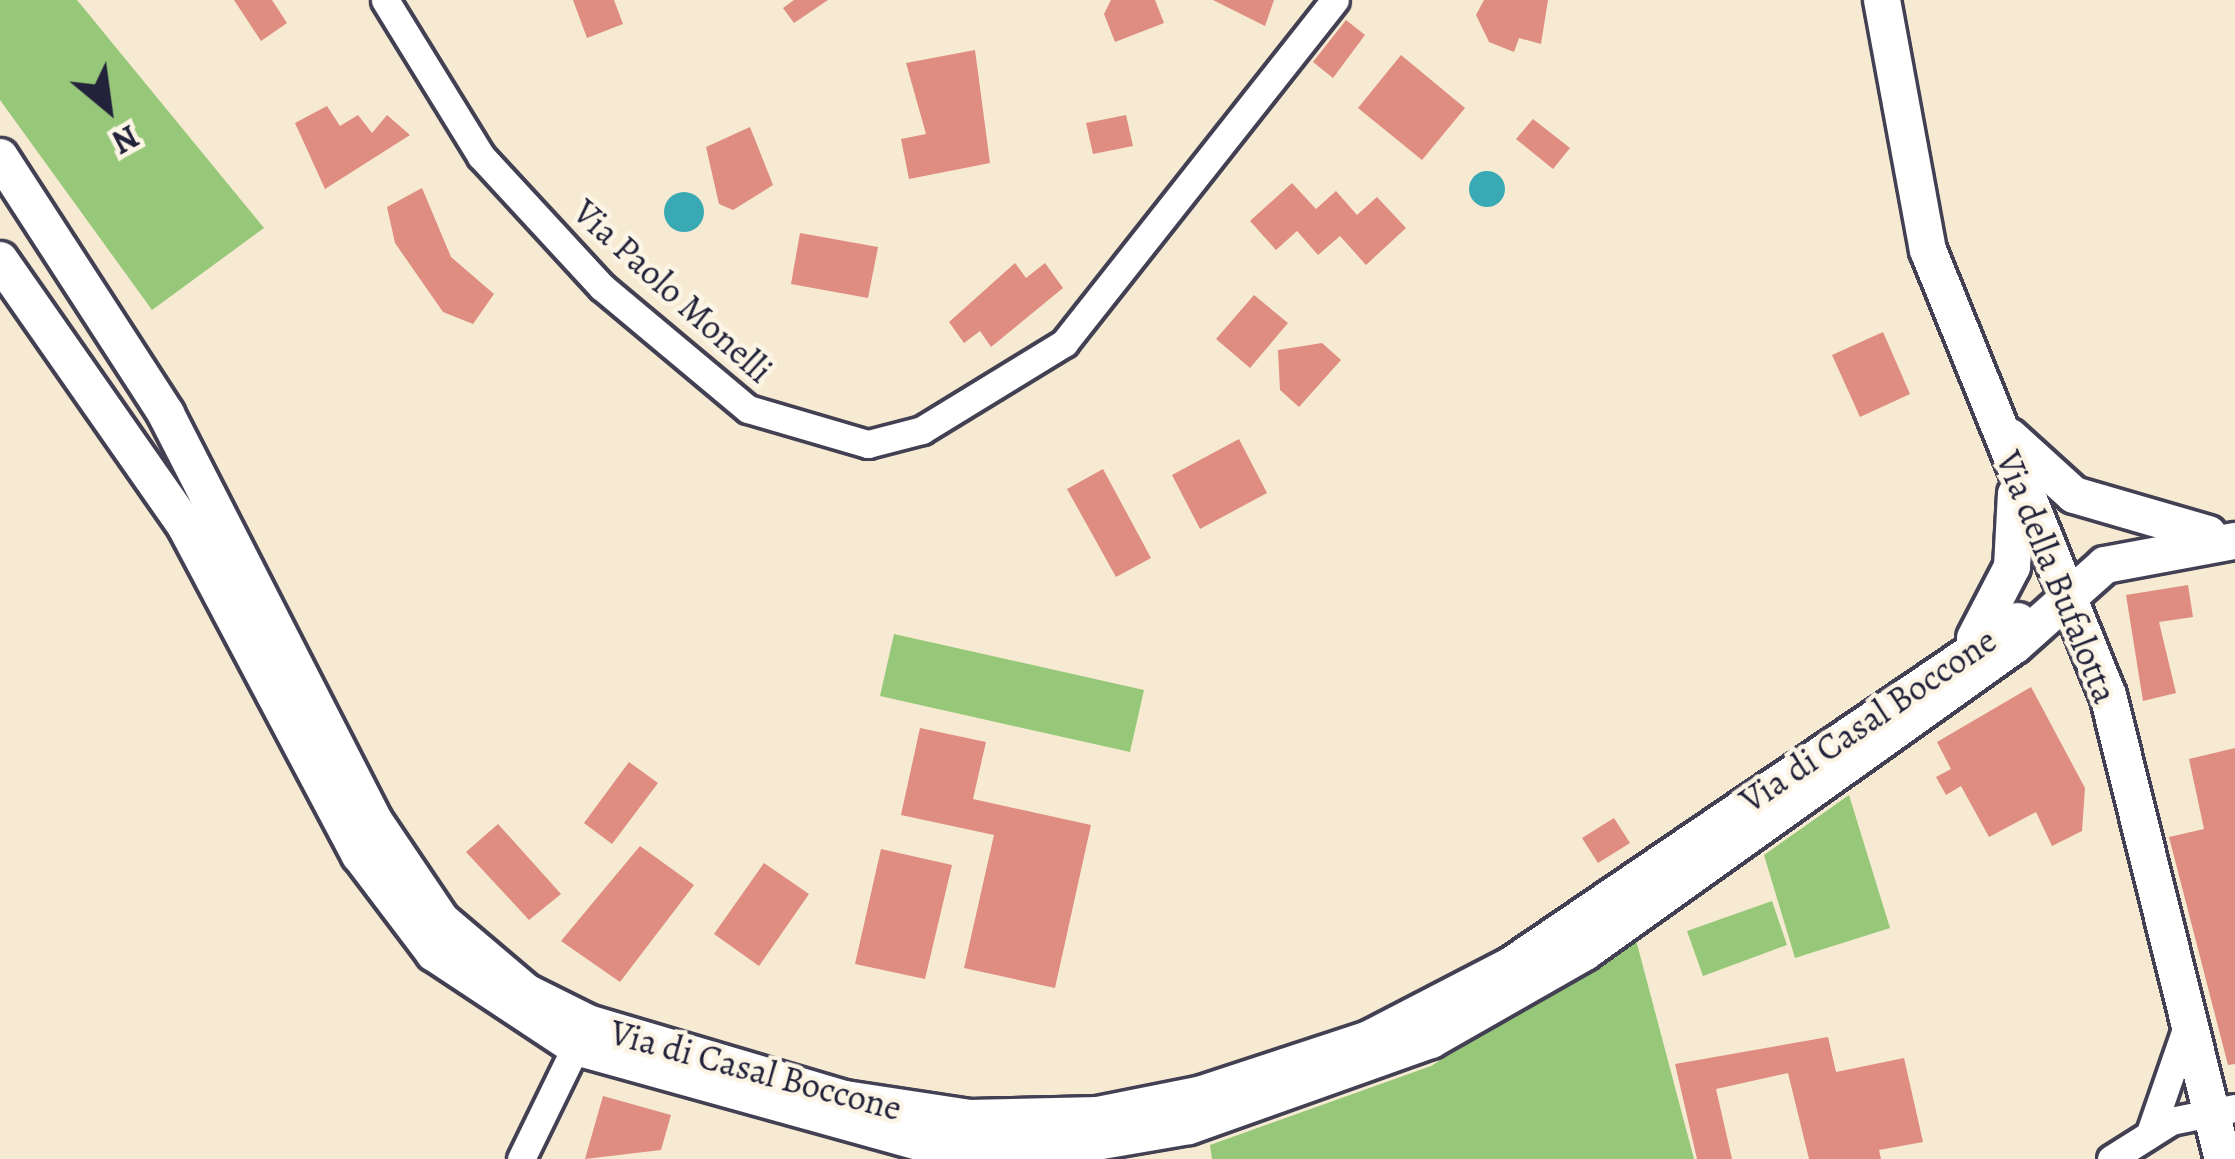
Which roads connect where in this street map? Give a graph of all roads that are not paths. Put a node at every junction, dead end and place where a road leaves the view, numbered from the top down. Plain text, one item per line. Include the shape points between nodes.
1 (385, 0) edge
2 (1335, 0) edge
3 (1882, 0) edge
4 (0, 157) edge
5 (0, 260) edge
6 (1991, 418) junction
7 (2015, 472) junction
8 (2235, 541) edge
9 (2069, 595) junction
10 (1968, 646) junction
11 (2186, 1029) junction
12 (582, 1035) junction
13 (2222, 1112) edge
14 (2151, 1130) junction
15 (521, 1159) edge
16 (2111, 1159) edge
17 (2223, 1159) edge

1 - 2 street, Via Paolo Monelli via 481,156 602,287 731,398 850,444 922,430 1064,343
3 - 6 street, Via della Bufalotta via 1916,208
4 - 12 street, Via di Casal Boccone via 166,414 412,884 491,967
5 - 12 street, Via di Casal Boccone via 186,527 393,905 480,992
6 - 7 street, Via della Bufalotta
6 - 8 street via 2074,495
7 - 9 street, Via della Bufalotta
7 - 10 street via 2012,566
8 - 9 street via 2128,554
9 - 10 street, Via di Casal Boccone
9 - 11 street, Via della Bufalotta via 2108,695
9 - 12 street, Via di Casal Boccone via 2015,645 1556,971 1390,1058 1252,1108 1095,1143 932,1146
10 - 12 street, Via di Casal Boccone via 1483,982 1369,1039 1202,1094 1069,1118 922,1114
11 - 13 street, Via della Bufalotta
11 - 14 street
12 - 15 street
13 - 14 street
13 - 17 street, Via della Bufalotta
14 - 16 street

